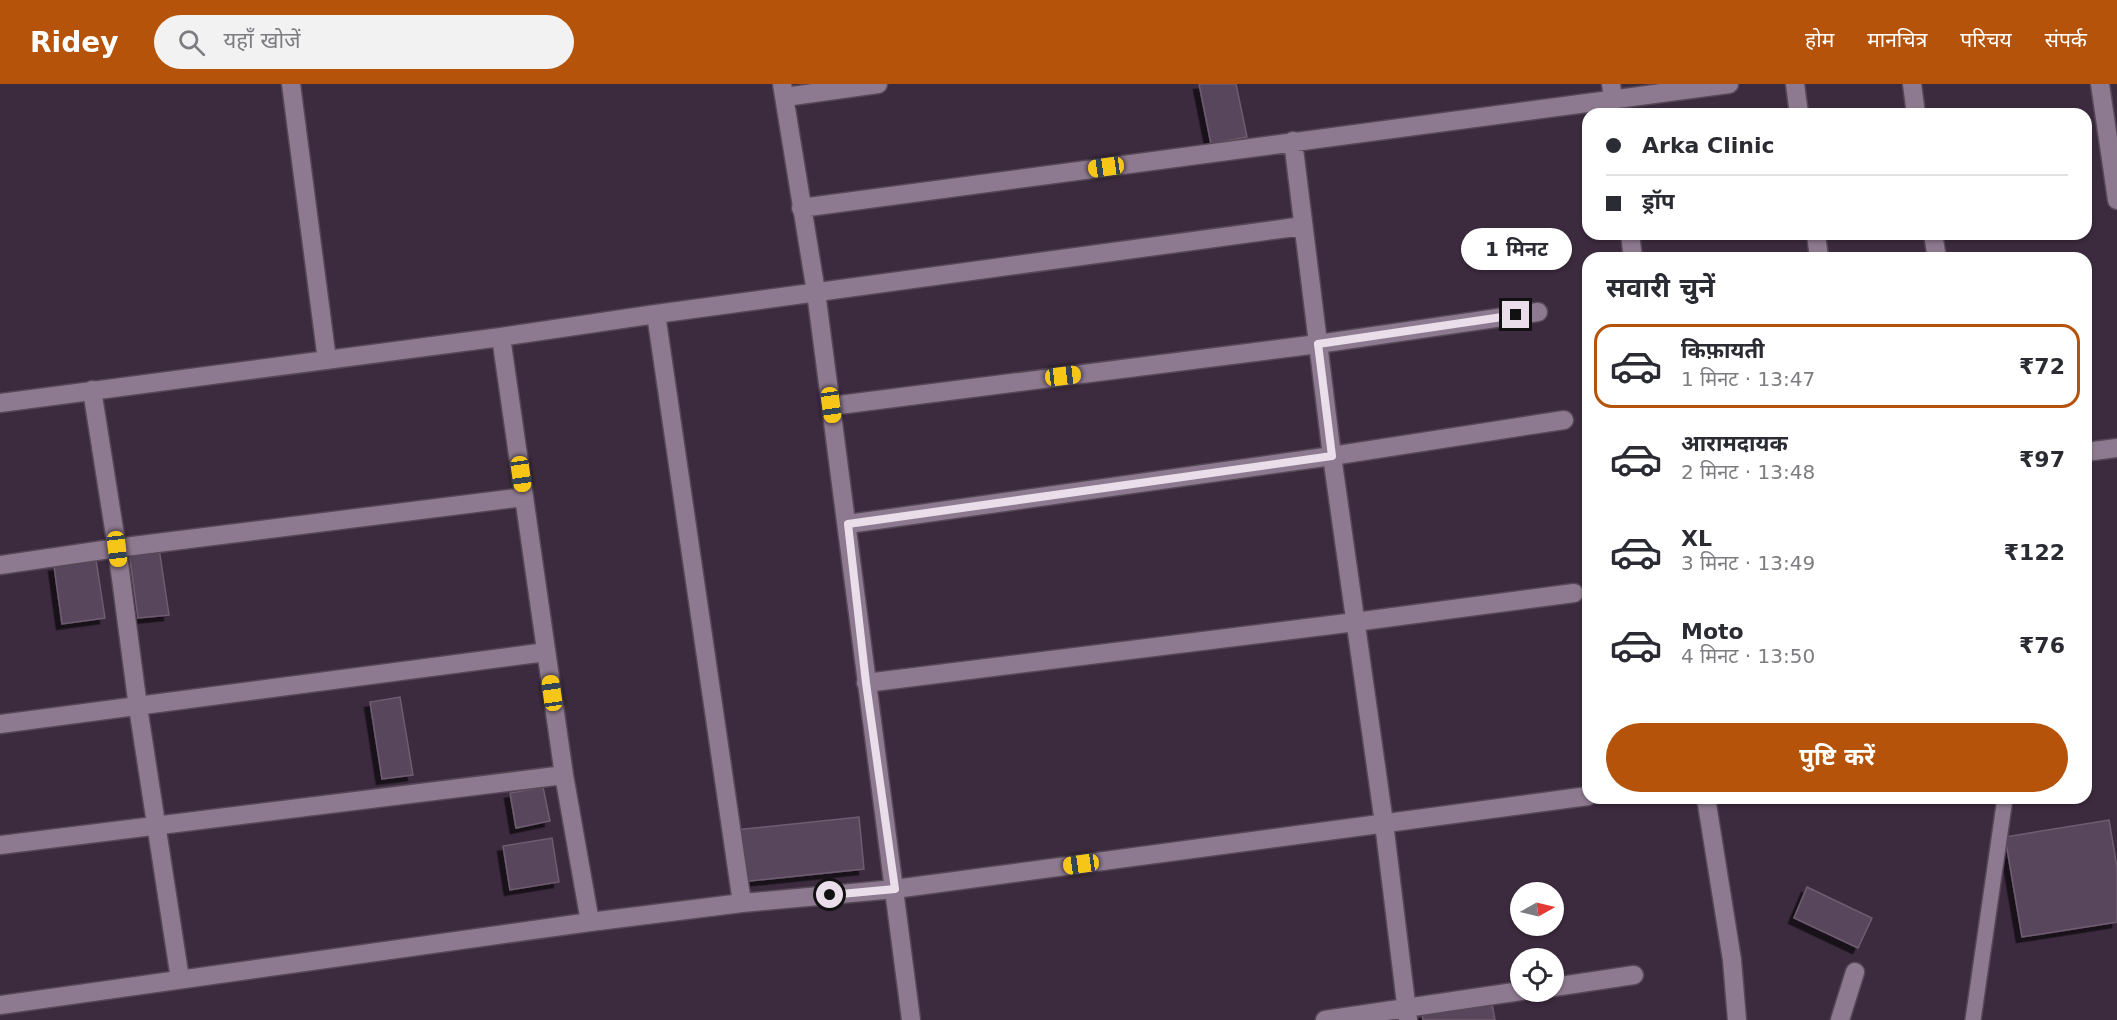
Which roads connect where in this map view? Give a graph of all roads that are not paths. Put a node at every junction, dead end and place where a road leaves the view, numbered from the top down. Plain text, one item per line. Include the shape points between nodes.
1 (291, 84) edge
2 (878, 84) edge
3 (1730, 84) edge
4 (1795, 84) edge
5 (1912, 84) edge
6 (2100, 84) edge
7 (784, 91) edge
8 (1613, 99) edge
9 (1798, 108) edge
10 (1915, 108) edge
11 (1293, 141) junction
12 (2117, 200) edge
13 (801, 208) junction
14 (1304, 226) junction
15 (816, 292) junction
16 (1538, 312) dead end
17 (656, 314) junction
18 (501, 337) junction
19 (1318, 344) junction
20 (327, 360) junction
21 (92, 390) junction
22 (0, 403) edge
23 (831, 405) junction
24 (1564, 420) dead end
25 (2117, 448) edge
26 (2092, 451) edge
27 (1332, 456) junction
28 (524, 496) junction
29 (848, 524) junction
30 (117, 549) junction
31 (0, 565) edge
32 (1574, 592) dead end
33 (1355, 622) junction
34 (546, 652) junction
35 (866, 683) junction
36 (138, 707) junction
37 (0, 724) edge
38 (564, 775) junction
39 (1582, 797) edge
40 (1707, 804) edge
41 (2004, 804) edge
42 (1384, 823) junction
43 (156, 824) junction
44 (0, 845) edge
45 (895, 889) junction
46 (742, 903) junction
47 (590, 922) junction
48 (1855, 972) dead end
49 (1634, 975) dead end
50 (180, 979) junction
51 (1564, 986) edge
52 (1510, 993) edge
53 (0, 1005) edge
54 (1407, 1014) edge
55 (911, 1020) edge
56 (1325, 1020) edge
57 (1737, 1020) edge
58 (1840, 1020) edge
59 (1973, 1020) edge

1 - 20 street
2 - 7 street
3 - 8 street
4 - 9 street
5 - 10 street
6 - 12 street
7 - 13 street
8 - 11 street
11 - 13 street
11 - 14 street
13 - 15 street
14 - 15 street
14 - 19 street
15 - 17 street
15 - 23 street
16 - 19 street
17 - 18 street
17 - 46 street
18 - 20 street
18 - 28 street
19 - 23 street
19 - 27 street
20 - 21 street
21 - 22 street
21 - 30 street
23 - 29 street
24 - 27 street
25 - 26 street
27 - 29 street
27 - 33 street
28 - 30 street
28 - 34 street
29 - 35 street
30 - 31 street
30 - 36 street
32 - 33 street
33 - 35 street
33 - 42 street
34 - 36 street
34 - 38 street
35 - 45 street
36 - 37 street
36 - 43 street
38 - 43 street
38 - 47 street
39 - 42 street
40 - 57 street via 1732,960
41 - 59 lane
42 - 45 street
42 - 54 street
43 - 44 street
43 - 50 street
45 - 46 street
45 - 55 street
46 - 47 street
47 - 50 street
48 - 58 street
49 - 51 street
50 - 53 street
52 - 54 street
54 - 56 street

